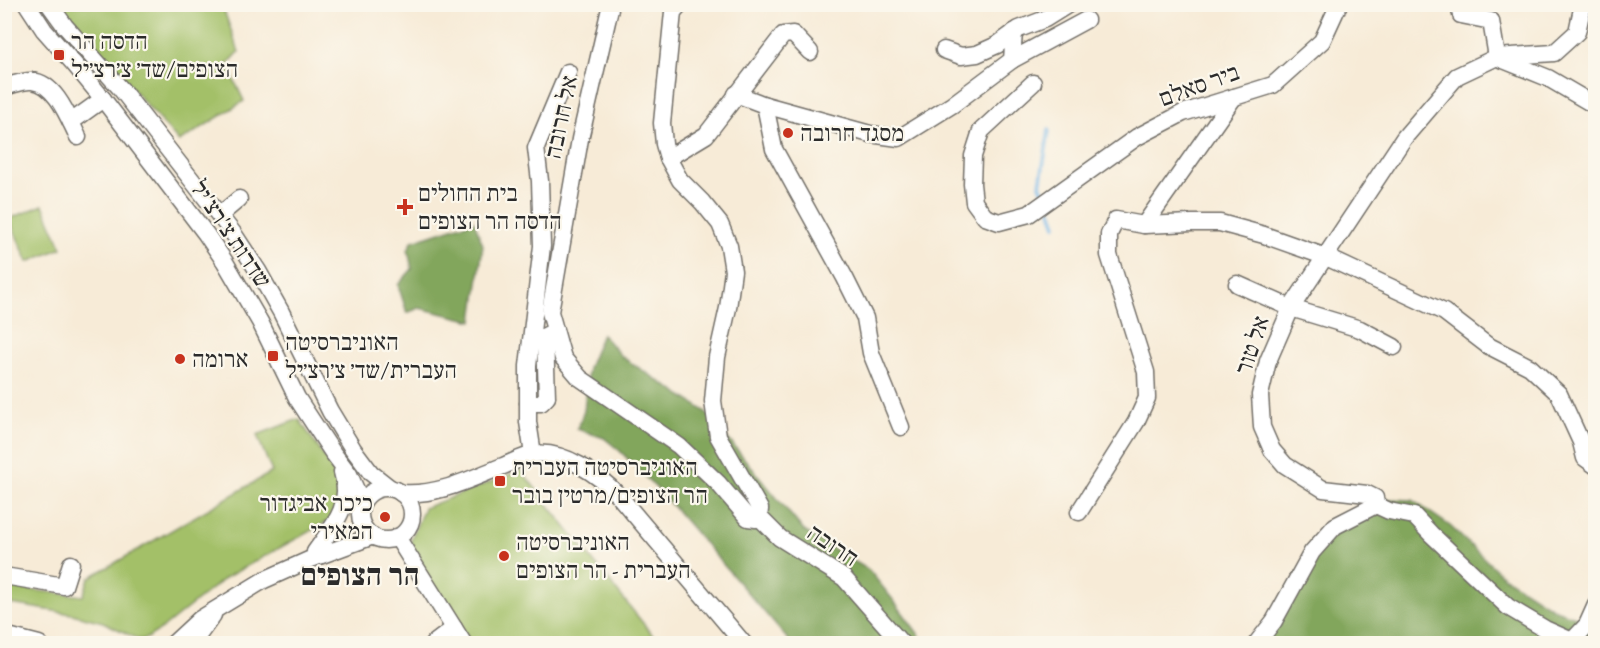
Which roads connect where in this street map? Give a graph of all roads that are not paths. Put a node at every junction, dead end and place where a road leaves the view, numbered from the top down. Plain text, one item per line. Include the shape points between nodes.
1 (27, 4) edge
2 (49, 4) edge
3 (611, 4) edge
4 (680, 4) edge
5 (1069, 4) edge
6 (1339, 4) edge
7 (1459, 4) edge
8 (1583, 4) edge
9 (1086, 20) dead end
10 (1014, 32) junction
11 (944, 50) dead end
12 (810, 51) dead end
13 (1497, 57) junction
14 (1012, 60) junction
15 (568, 72) dead end
16 (1033, 83) dead end
17 (4, 87) edge
18 (736, 94) junction
19 (1234, 97) junction
20 (103, 99) junction
21 (765, 105) junction
22 (1596, 106) edge
23 (668, 158) junction
24 (239, 199) dead end
25 (220, 215) junction
26 (1144, 225) junction
27 (1326, 257) junction
28 (1237, 284) dead end
29 (1291, 308) junction
30 (555, 332) junction
31 (1394, 346) dead end
32 (528, 403) junction
33 (901, 428) dead end
34 (333, 453) junction
35 (533, 454) junction
36 (1596, 466) edge
37 (455, 485) junction
38 (395, 491) junction
39 (1376, 505) junction
40 (412, 511) junction
41 (1079, 512) dead end
42 (360, 513) junction
43 (759, 517) junction
44 (373, 536) junction
45 (398, 537) junction
46 (315, 552) junction
47 (71, 564) dead end
48 (284, 571) junction
49 (4, 576) edge
50 (1596, 605) edge
51 (217, 610) junction
52 (454, 627) junction
53 (4, 635) edge
54 (39, 644) edge
55 (173, 644) edge
56 (192, 644) edge
57 (433, 644) edge
58 (464, 644) edge
59 (744, 644) edge
60 (902, 644) edge
61 (1256, 644) edge

1 - 20 street, שדרות צ'רצ'יל
2 - 25 street, שדרות צ'רצ'יל
3 - 30 street, אל חרובה via 580,139 550,312
4 - 23 street via 673,12 662,123
5 - 10 street
6 - 19 street, ביר סאלם via 1322,40 1273,85
7 - 13 street via 1461,15 1491,21
8 - 13 street via 1577,32 1554,53
9 - 14 street
10 - 11 street via 977,54 961,56
10 - 14 street
12 - 18 street via 794,34 783,34
13 - 22 street via 1548,78
13 - 27 street, אל טור via 1457,76 1426,112 1404,138
14 - 21 street via 899,138 870,134
15 - 32 street via 536,148 542,246 528,366
16 - 19 street, ביר סאלם via 981,131 973,156 974,202 985,217 999,222 1029,214 1137,136 1183,113
17 - 20 street via 31,81 46,86 75,130
18 - 21 street
18 - 23 street via 706,135
19 - 26 street
20 - 34 street, שדרות צ'רצ'יל via 225,262 297,398
21 - 33 street via 774,149 865,318 871,352
23 - 43 street via 680,180 720,224 729,246 733,271 713,401 718,436 760,508
24 - 25 street
25 - 38 street, שדרות צ'רצ'יל via 258,271 352,449 371,473
26 - 27 street via 1220,223
26 - 41 street via 1116,220 1109,234 1109,255 1146,372 1147,398
27 - 29 street, אל טור
27 - 36 street via 1444,312 1487,345 1530,367 1559,394 1586,458
28 - 29 street
29 - 31 street via 1360,328
29 - 39 street, אל טור via 1268,361 1260,395 1263,427 1272,450 1285,465 1323,489 1367,494 1375,498
30 - 32 street via 545,336 547,397 541,403
30 - 43 street via 564,358 580,378 679,446 748,518
32 - 35 street
34 - 42 street, שדרות צ'רצ'יל via 349,474
34 - 46 street via 345,485 344,503 336,524
35 - 37 street
35 - 59 street via 563,457 605,482
37 - 38 street via 424,493
37 - 40 street
38 - 40 street via 410,504
38 - 42 street via 374,491 362,503
39 - 50 street, אל טור via 1414,516 1508,607 1545,629 1572,640 1587,625
39 - 61 street via 1335,526 1312,552 1274,621
40 - 45 street via 409,526
42 - 44 street via 362,524
42 - 46 street
43 - 60 street, חרובה via 780,538 844,578
44 - 45 street via 380,540
44 - 48 street
45 - 52 street
46 - 48 street
47 - 49 street via 64,586
48 - 51 street
51 - 55 street
51 - 56 street
52 - 57 street
52 - 58 street
53 - 54 street

